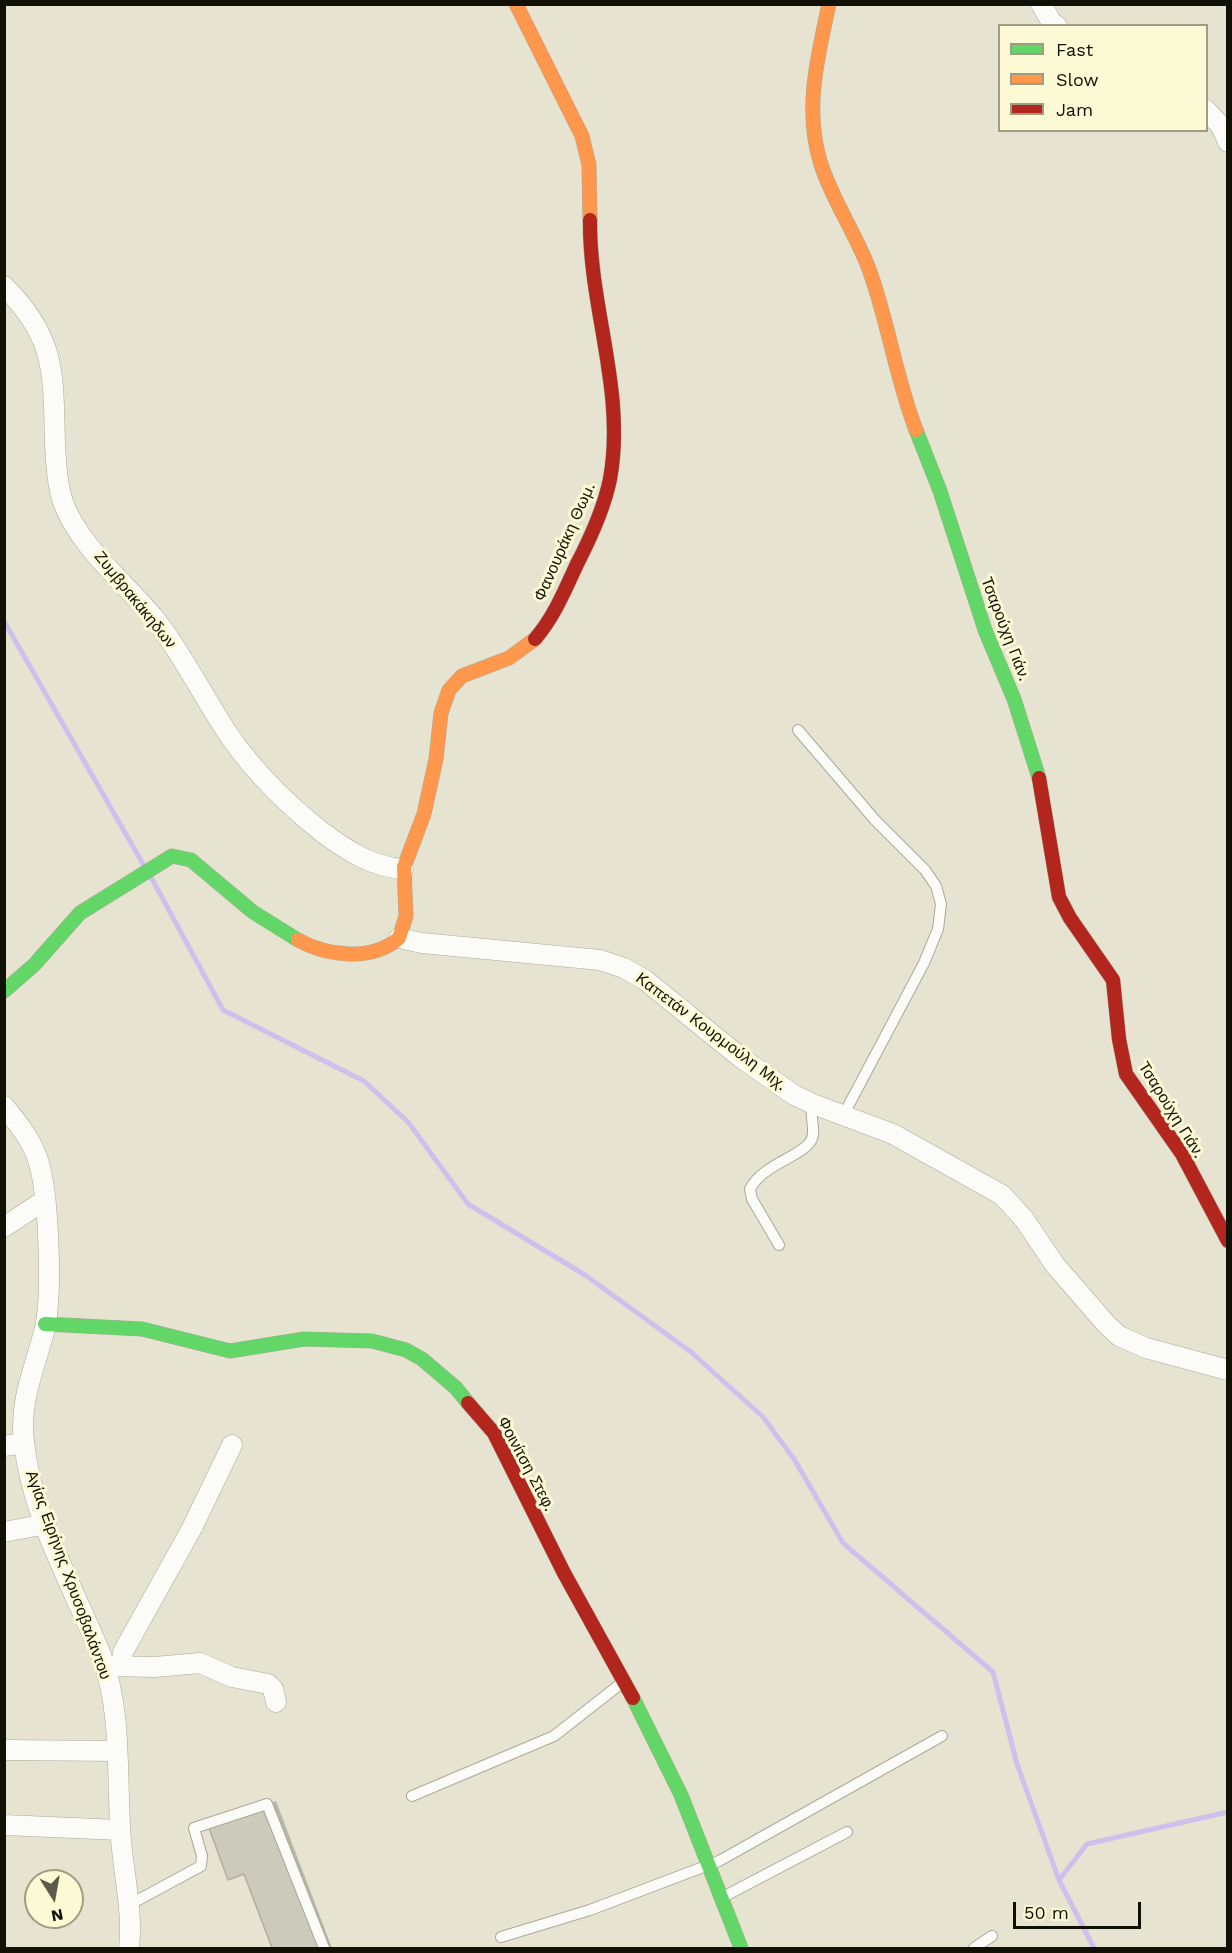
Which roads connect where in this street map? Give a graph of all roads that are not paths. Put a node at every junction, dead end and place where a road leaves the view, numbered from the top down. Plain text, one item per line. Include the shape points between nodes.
1 (516, 4) edge
2 (829, 4) edge
3 (1041, 4) edge
4 (1054, 24) edge
5 (1208, 112) edge
6 (1227, 142) edge
7 (4, 286) edge
8 (798, 730) dead end
9 (403, 869) junction
10 (399, 938) junction
11 (4, 991) edge
12 (813, 1104) junction
13 (4, 1106) edge
14 (844, 1114) junction
15 (45, 1200) junction
16 (4, 1227) edge
17 (1227, 1241) edge
18 (779, 1245) dead end
19 (45, 1324) junction
20 (1227, 1371) edge
21 (14, 1444) edge
22 (232, 1445) dead end
23 (46, 1524) junction
24 (4, 1532) edge
25 (113, 1666) junction
26 (624, 1681) junction
27 (276, 1702) dead end
28 (942, 1736) dead end
29 (4, 1750) edge
30 (117, 1751) junction
31 (412, 1796) dead end
32 (4, 1825) edge
33 (120, 1830) junction
34 (847, 1832) dead end
35 (707, 1866) junction
36 (722, 1898) junction
37 (127, 1906) junction
38 (992, 1936) dead end
39 (501, 1937) dead end
40 (129, 1948) edge
41 (324, 1948) edge
42 (741, 1948) edge
43 (974, 1948) edge

1 - 9 street, Φανουράκη Θωμ. via 586,147 591,260 612,388 613,460 600,511 544,627 518,654 467,672 449,688 441,713 423,820
2 - 17 street, Τσαρούχη Γιάν. via 813,81 814,131 820,162 869,269 905,401 940,491 985,630 1014,699 1043,792 1059,897 1113,980 1126,1074 1182,1154
3 - 4 street
5 - 6 street via 1221,126
7 - 9 street, Ζυμβρακάκηδων via 35,323 47,346 55,393 59,488 74,525 156,621 232,740 268,782 340,845 377,864
8 - 14 lane via 875,820 925,870 936,886 941,904 938,929 924,963
9 - 10 street, Φανουράκη Θωμ. via 405,918
10 - 11 street via 384,948 365,953 317,948 248,909 187,858 174,855 80,913 34,965
10 - 12 street, Καπετάν Κουρμούλη Μιχ. via 600,960 624,968 655,987 770,1079
12 - 14 street, Καπετάν Κουρμούλη Μιχ.
12 - 18 lane via 809,1144 780,1161 750,1189
13 - 15 street, Αγίας Ειρήνης Χρυσοβαλάντου via 35,1152
14 - 20 street, Καπετάν Κουρμούλη Μιχ. via 907,1141 1002,1195 1024,1219 1055,1265 1119,1336 1146,1348
15 - 16 street
15 - 19 street, Αγίας Ειρήνης Χρυσοβαλάντου
19 - 21 street, Αγίας Ειρήνης Χρυσοβαλάντου
19 - 26 street, Φοινίτση Στεφ. via 142,1329 230,1351 286,1341 361,1340 399,1347 422,1359 464,1396 494,1433
21 - 23 street, Αγίας Ειρήνης Χρυσοβαλάντου
22 - 25 street via 192,1528
23 - 24 street
23 - 25 street, Αγίας Ειρήνης Χρυσοβαλάντου via 68,1585
25 - 27 street via 200,1663 232,1677 268,1684
25 - 30 street, Αγίας Ειρήνης Χρυσοβαλάντου
26 - 31 lane via 554,1736
26 - 35 street, Φοινίτση Στεφ. via 674,1779
28 - 35 lane
29 - 30 street
30 - 33 street, Αγίας Ειρήνης Χρυσοβαλάντου
32 - 33 street
33 - 37 street, Αγίας Ειρήνης Χρυσοβαλάντου
34 - 36 lane
35 - 36 street, Φοινίτση Στεφ.
35 - 39 lane via 591,1910
36 - 42 street, Φοινίτση Στεφ.
37 - 40 street, Αγίας Ειρήνης Χρυσοβαλάντου
37 - 41 lane via 201,1866 194,1828 267,1804
38 - 43 lane

